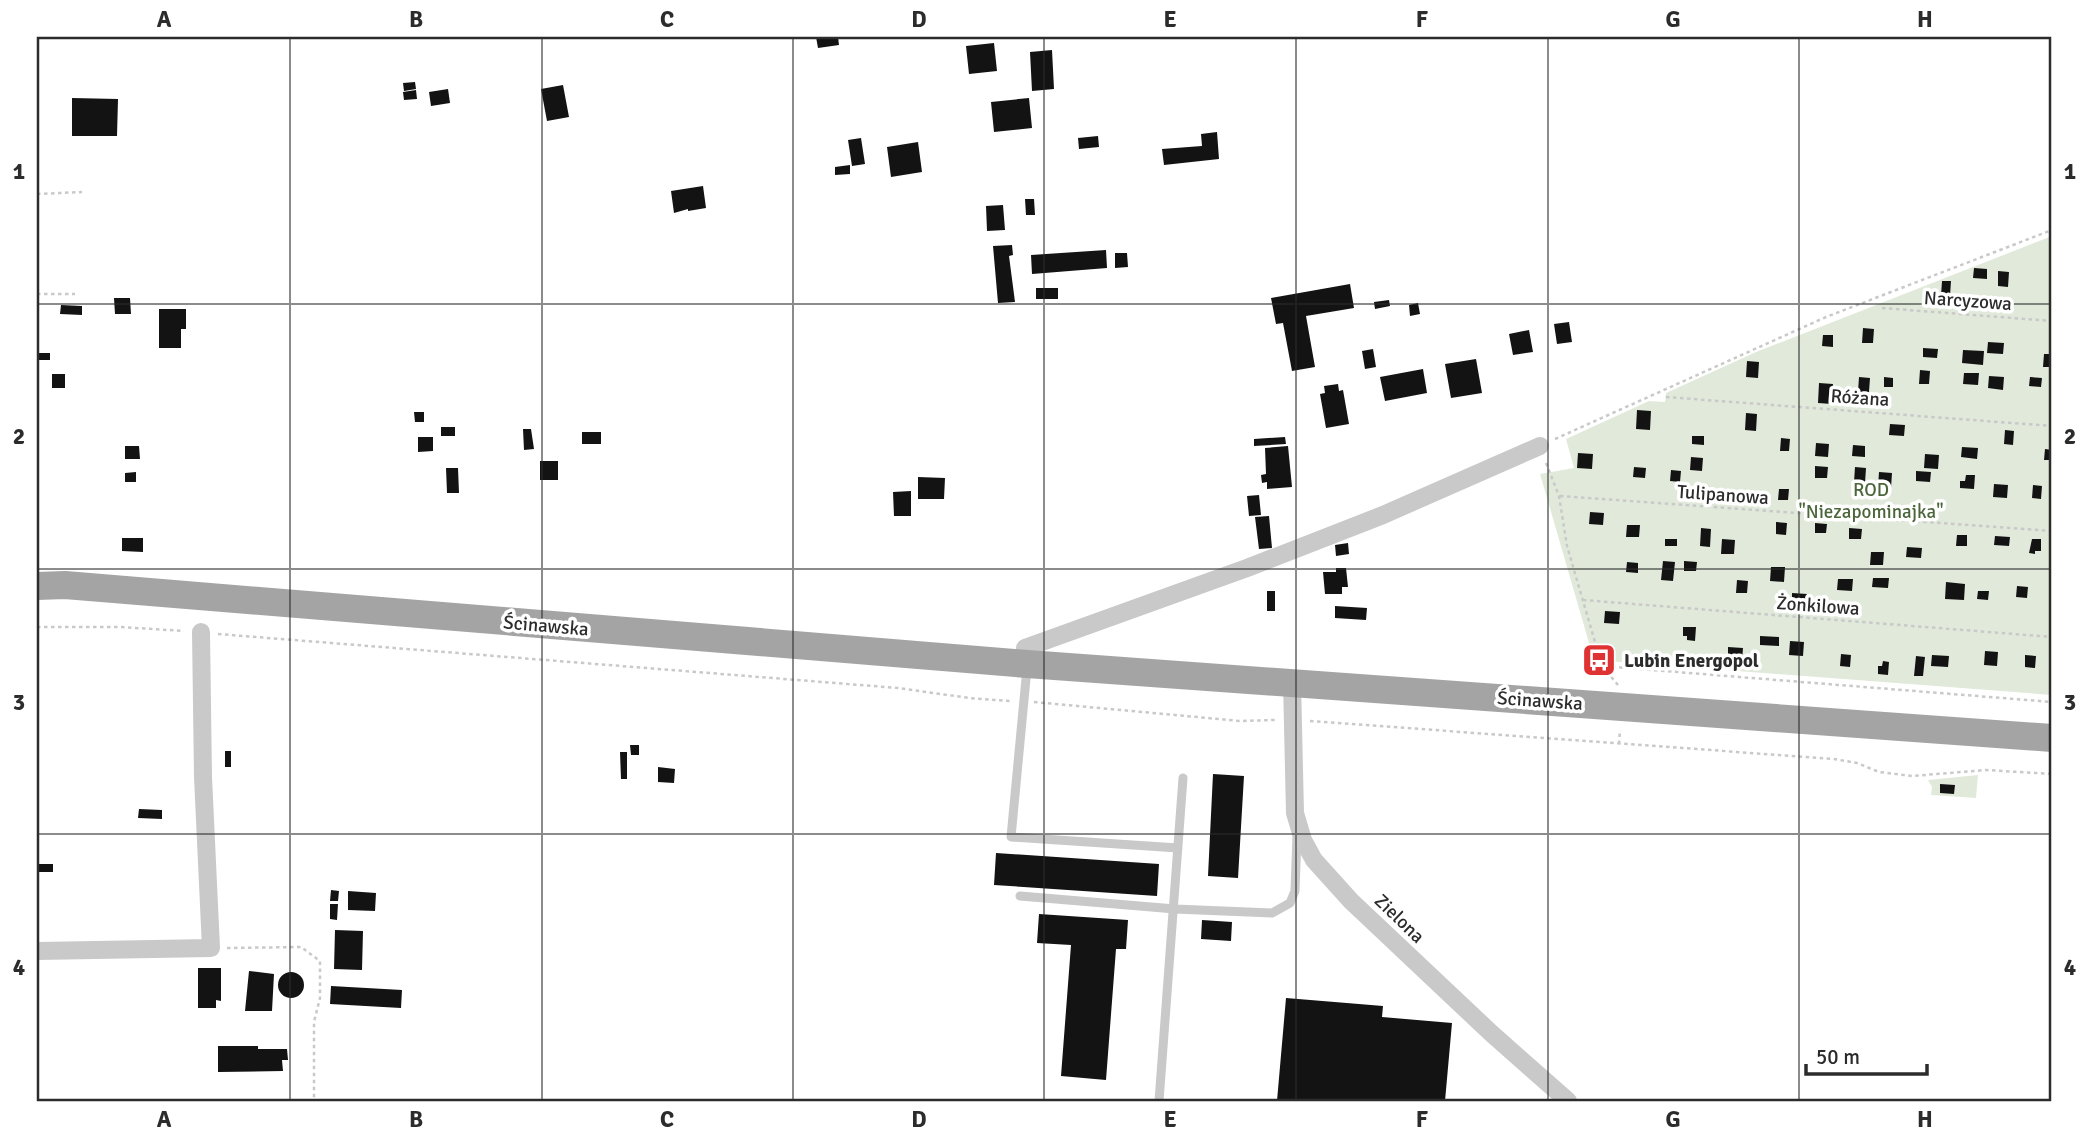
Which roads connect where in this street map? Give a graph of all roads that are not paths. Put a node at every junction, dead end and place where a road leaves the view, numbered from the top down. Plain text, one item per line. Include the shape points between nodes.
1 (1540, 446) road end
2 (37, 580) edge
3 (65, 585) junction
4 (37, 586) edge
5 (201, 632) road end
6 (1026, 656) junction
7 (1292, 682) junction
8 (2052, 737) edge
9 (1183, 778) dead end
10 (1297, 826) junction
11 (1178, 848) junction
12 (1020, 896) dead end
13 (1175, 909) junction
14 (37, 951) edge
15 (1159, 1101) edge
16 (1568, 1101) edge

1 - 6 street, Ścinawska via 1371,520
2 - 3 main road, Ścinawska
3 - 4 main road, Ścinawska
3 - 6 main road, Ścinawska
5 - 14 street via 211,948
6 - 7 main road, Ścinawska
6 - 11 lane via 1011,837
7 - 8 main road, Ścinawska
7 - 10 street, Zielona
9 - 11 lane
10 - 13 lane via 1295,891 1290,903 1272,913
10 - 16 street, Zielona via 1314,860 1351,901
11 - 13 lane
12 - 13 lane
13 - 15 lane

